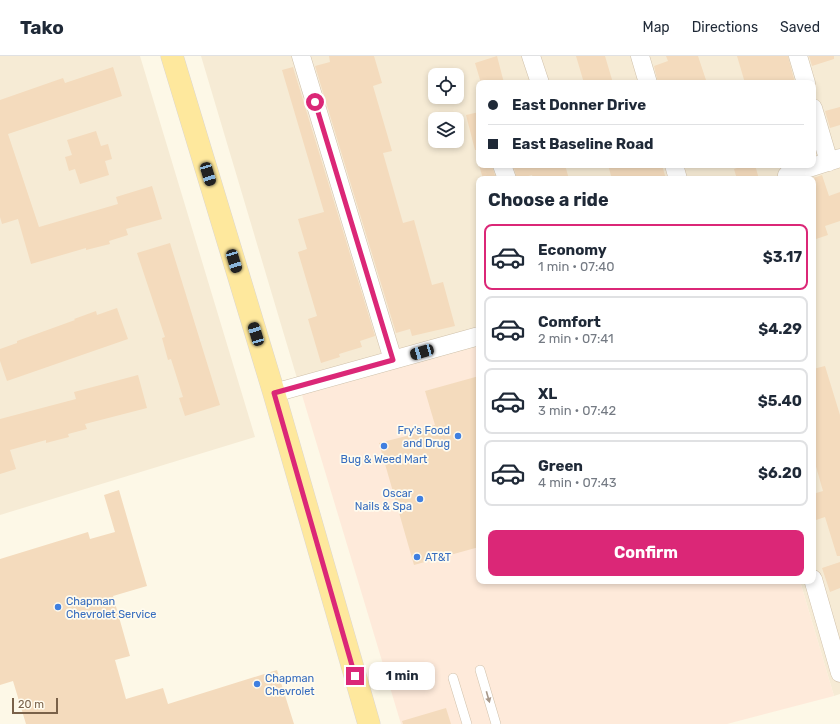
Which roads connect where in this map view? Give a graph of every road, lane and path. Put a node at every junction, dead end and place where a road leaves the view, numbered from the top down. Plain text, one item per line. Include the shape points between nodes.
1 (172, 56) edge
2 (301, 56) edge
3 (531, 56) edge
4 (640, 56) edge
5 (798, 56) edge
6 (539, 80) edge
7 (647, 80) edge
8 (805, 80) edge
9 (816, 115) edge
10 (834, 160) edge
11 (816, 166) edge
12 (809, 168) edge
13 (787, 175) dead end
14 (476, 337) edge
15 (393, 360) junction
16 (274, 393) junction
17 (814, 584) edge
18 (480, 670) dead end
19 (840, 673) edge
20 (453, 678) dead end
21 (369, 724) edge
22 (467, 724) edge
23 (496, 724) edge

1 - 16 main road
2 - 15 street
3 - 6 street
4 - 7 street
5 - 8 street
9 - 10 street
10 - 11 street
12 - 13 street
14 - 15 street
15 - 16 street
16 - 21 main road
17 - 19 street
18 -> 23 lane
20 - 22 lane

